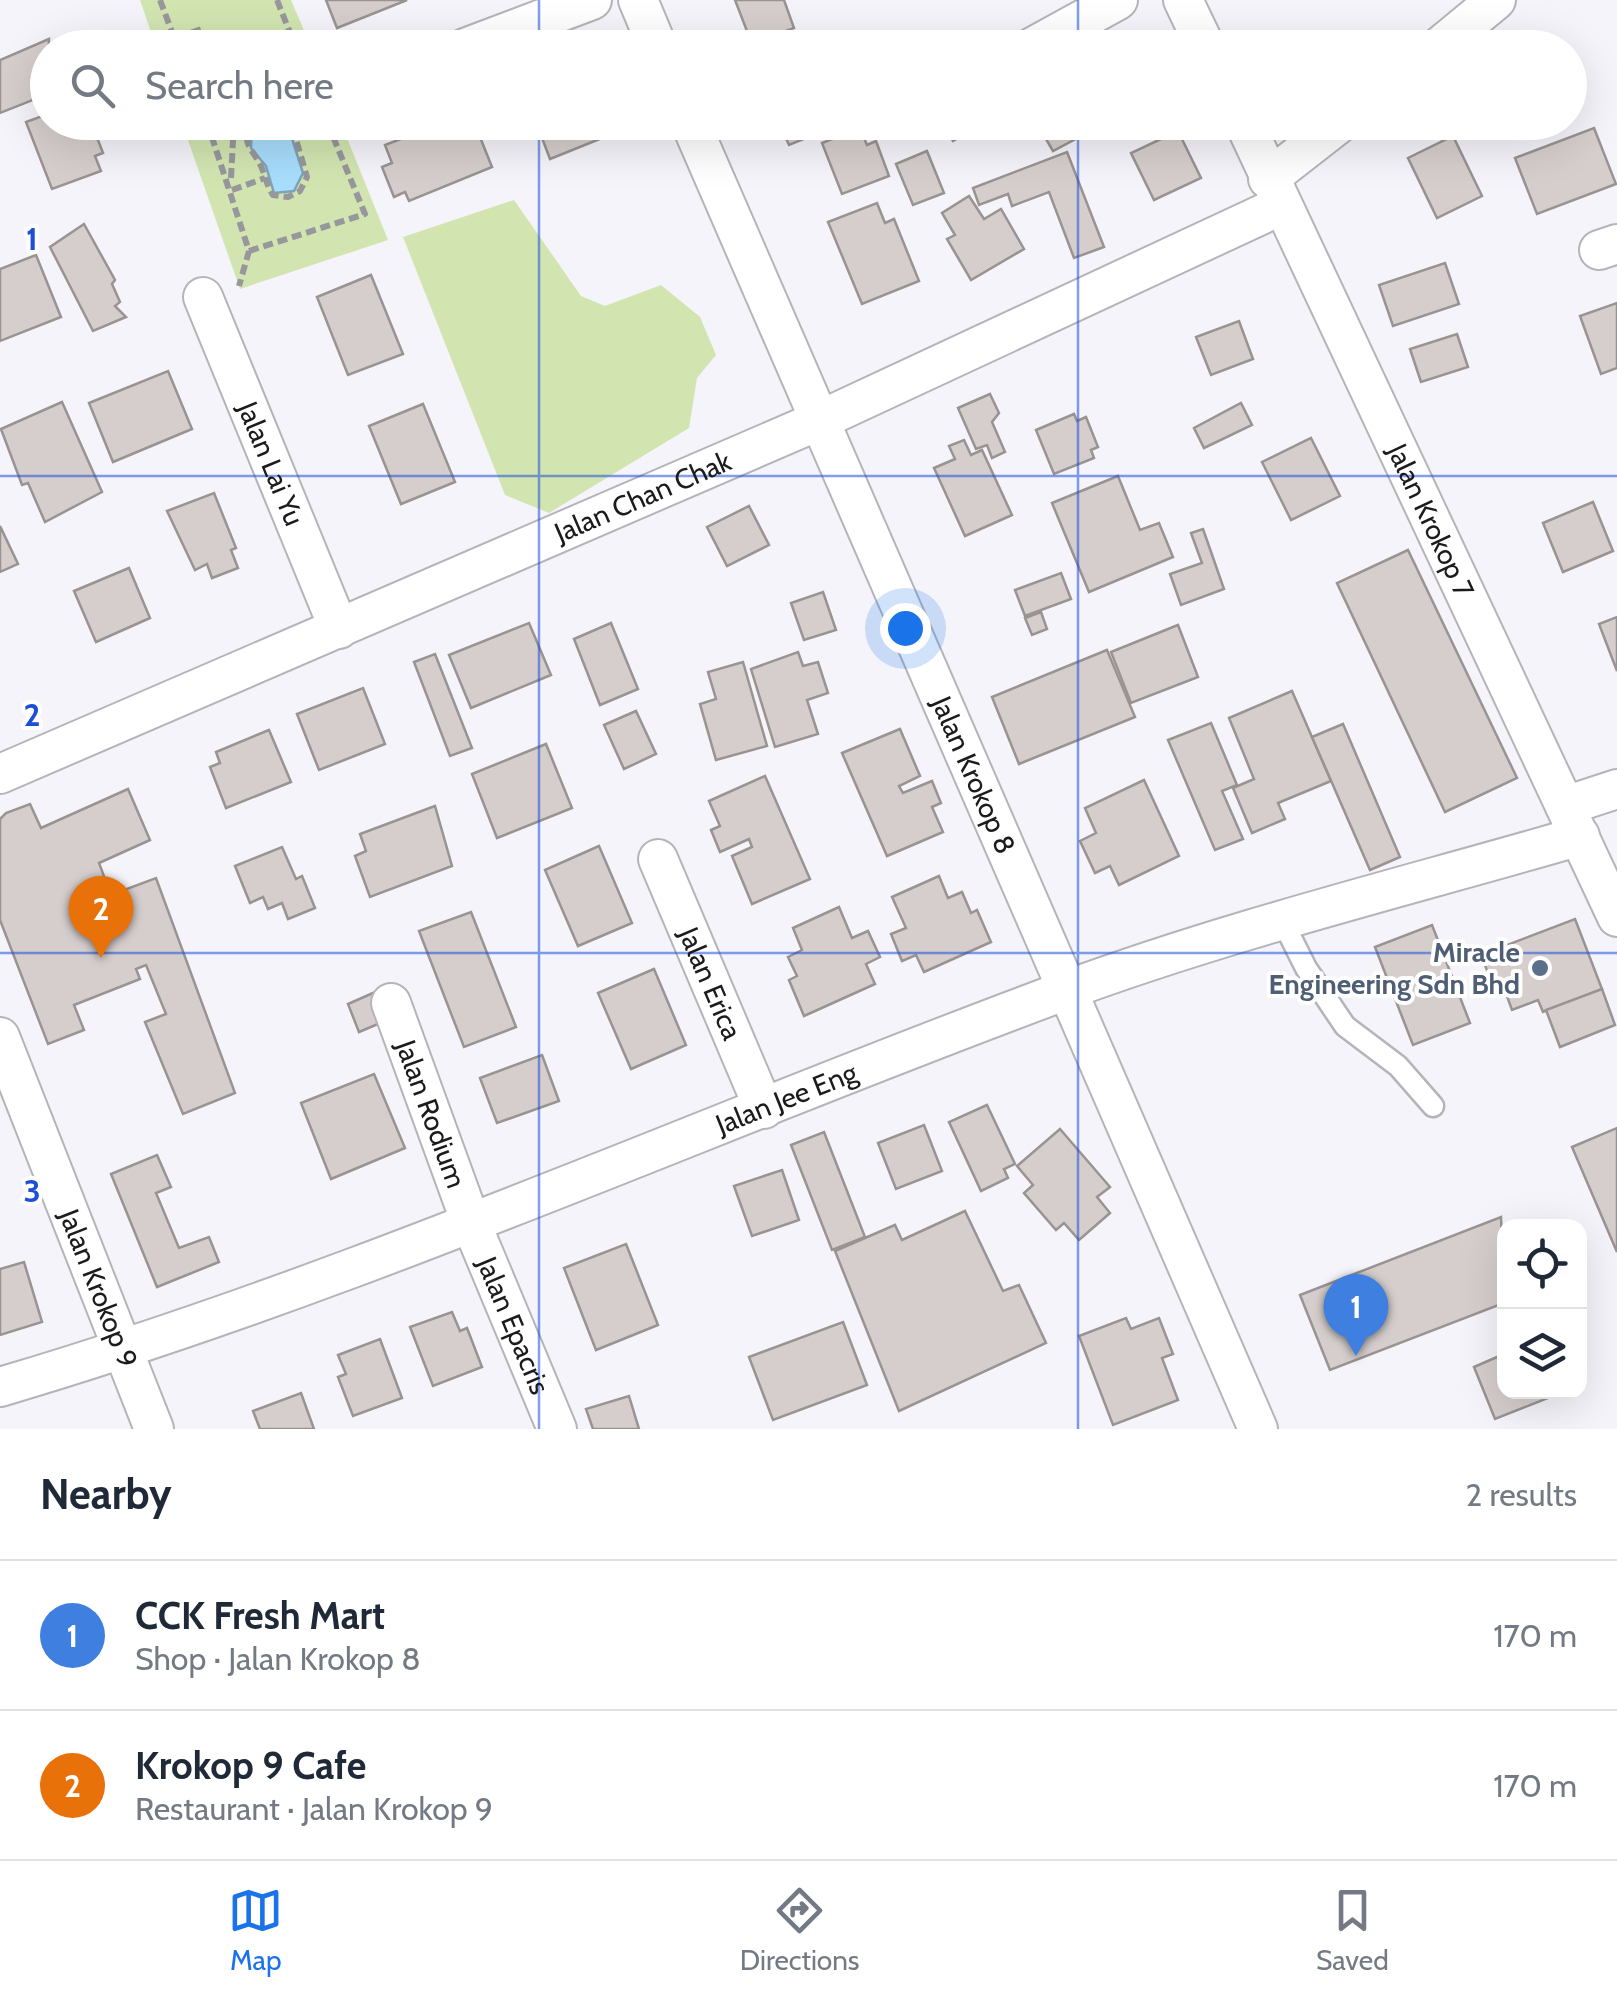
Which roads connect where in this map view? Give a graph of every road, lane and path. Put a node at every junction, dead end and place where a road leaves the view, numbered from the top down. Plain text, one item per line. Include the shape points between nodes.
1 (160, 0) edge
2 (277, 0) edge
3 (592, 0) edge
4 (638, 0) edge
5 (1118, 0) edge
6 (1182, 0) edge
7 (1496, 0) edge
8 (171, 30) edge
9 (289, 30) edge
10 (513, 30) edge
11 (650, 30) edge
12 (1064, 30) edge
13 (1197, 30) edge
14 (1460, 30) edge
15 (214, 140) edge
16 (233, 140) edge
17 (247, 140) edge
18 (297, 140) edge
19 (334, 140) edge
20 (698, 140) edge
21 (1252, 140) edge
22 (1324, 140) edge
23 (265, 178) junction
24 (231, 188) junction
25 (1274, 192) junction
26 (249, 251) junction
27 (222, 292) joint
28 (818, 422) junction
29 (339, 628) junction
30 (0, 774) edge
31 (1617, 789) edge
32 (1572, 821) junction
33 (658, 859) dead end
34 (1617, 917) edge
35 (1284, 922) junction
36 (1068, 990) junction
37 (391, 1003) dead end
38 (0, 1036) edge
39 (1433, 1106) dead end
40 (764, 1109) junction
41 (471, 1222) junction
42 (126, 1350) junction
43 (0, 1387) edge
44 (154, 1429) edge
45 (558, 1429) edge
46 (1258, 1429) edge

1 - 8 path
2 - 9 path
3 - 10 street
4 - 11 street
5 - 12 street
6 - 13 street
7 - 14 street
15 - 24 path
16 - 24 path
17 - 23 path
18 - 23 path via 304,186 282,198 273,196
19 - 26 path via 365,214
20 - 28 street, Jalan Krokop 8
21 - 25 street, Jalan Krokop 7
22 - 25 street, Jalan Chan Chak
23 - 24 path
24 - 26 path
25 - 28 street, Jalan Chan Chak
25 - 32 street, Jalan Krokop 7
26 - 27 path
27 - 29 street, Jalan Lai Yu
28 - 29 street, Jalan Chan Chak
28 - 36 street, Jalan Krokop 8
29 - 30 street, Jalan Chan Chak
31 - 32 street, Jalan Jee Eng
32 - 34 street, Jalan Krokop 7
32 - 35 street, Jalan Jee Eng
33 - 40 street, Jalan Erica
35 - 36 street, Jalan Jee Eng
35 - 39 lane via 1346,1026 1398,1066
36 - 40 street, Jalan Jee Eng
36 - 46 street, Jalan Krokop 8
37 - 41 street, Jalan Rodium
38 - 42 street, Jalan Krokop 9
40 - 41 street, Jalan Jee Eng
41 - 42 street, Jalan Jee Eng
41 - 45 street, Jalan Epacris
42 - 43 street, Jalan Jee Eng
42 - 44 street, Jalan Krokop 9

